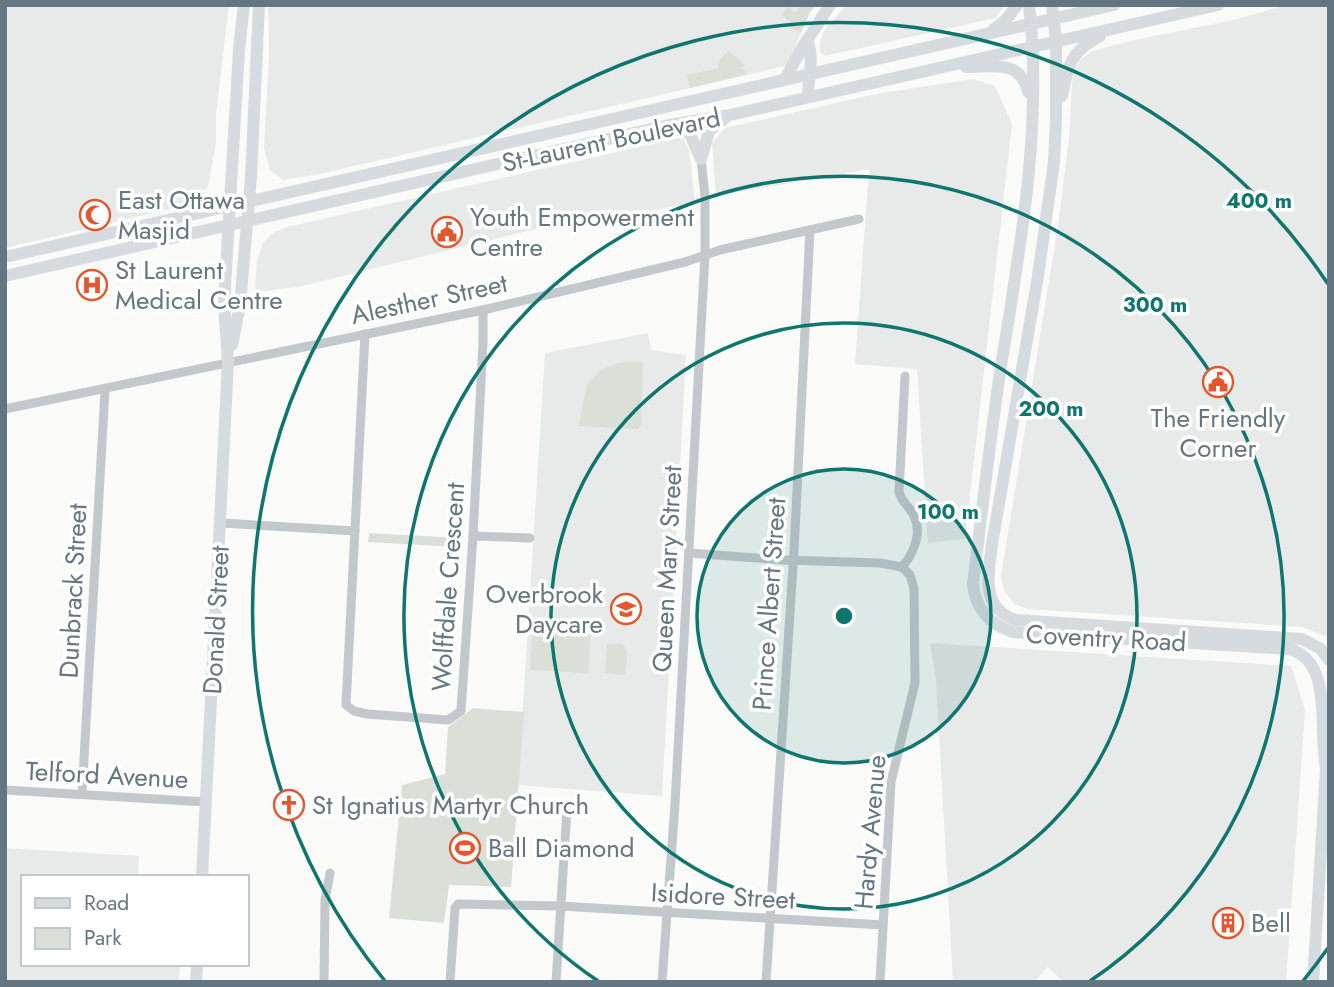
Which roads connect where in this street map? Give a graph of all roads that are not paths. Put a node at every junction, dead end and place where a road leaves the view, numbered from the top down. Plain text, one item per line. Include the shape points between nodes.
1 (244, 5) edge
2 (259, 5) edge
3 (830, 5) edge
4 (1017, 5) edge
5 (1030, 5) edge
6 (1218, 5) edge
7 (1103, 6) edge
8 (1053, 12) edge
9 (1031, 24) junction
10 (1113, 29) junction
11 (988, 34) junction
12 (808, 42) junction
13 (1056, 42) junction
14 (1032, 47) junction
15 (941, 67) junction
16 (807, 75) junction
17 (785, 79) junction
18 (808, 97) junction
19 (730, 115) junction
20 (1056, 121) junction
21 (669, 125) junction
22 (1031, 131) junction
23 (701, 159) junction
24 (248, 203) junction
25 (231, 206) junction
26 (859, 219) dead end
27 (247, 220) junction
28 (230, 224) junction
29 (810, 230) junction
30 (705, 255) junction
31 (5, 257) edge
32 (5, 275) edge
33 (483, 310) junction
34 (365, 334) junction
35 (229, 362) junction
36 (905, 376) dead end
37 (105, 390) junction
38 (5, 409) edge
39 (221, 523) junction
40 (355, 531) junction
41 (473, 536) junction
42 (530, 538) dead end
43 (689, 553) junction
44 (793, 560) junction
45 (902, 567) junction
46 (1329, 660) edge
47 (1327, 766) edge
48 (5, 790) edge
49 (82, 794) junction
50 (206, 802) junction
51 (567, 809) dead end
52 (330, 873) dead end
53 (202, 875) edge
54 (561, 906) junction
55 (666, 914) junction
56 (769, 920) junction
57 (883, 925) junction
58 (324, 982) edge
59 (450, 982) edge
60 (556, 982) edge
61 (662, 982) edge
62 (765, 982) edge
63 (880, 982) edge
64 (1313, 982) edge

1 - 25 main road, Donald Street
2 - 24 main road, Donald Street
3 - 12 main road
4 - 11 main road
5 - 9 main road, Coventry Road
6 - 10 main road, St-Laurent Boulevard
7 - 8 main road, St-Laurent Boulevard
8 - 9 main road, St-Laurent Boulevard
8 - 13 main road, Coventry Road
9 - 11 main road, St-Laurent Boulevard
9 - 14 main road, Coventry Road
10 - 13 main road, St-Laurent Boulevard
10 - 20 main road via 1075,54
11 - 16 main road, St-Laurent Boulevard
12 - 16 main road via 811,59
12 - 17 main road
13 - 14 main road, St-Laurent Boulevard
13 - 20 main road, Coventry Road
14 - 15 main road, St-Laurent Boulevard
14 - 22 main road, Coventry Road
15 - 18 main road, St-Laurent Boulevard
15 - 22 main road via 1015,70 1028,89
16 - 17 main road, St-Laurent Boulevard
16 - 18 main road
17 - 24 main road, St-Laurent Boulevard
18 - 19 main road, St-Laurent Boulevard
19 - 21 main road, St-Laurent Boulevard
19 - 23 main road via 712,127
20 - 46 main road, Coventry Road via 1046,225 988,574 992,603 1008,617 1027,622 1302,639 1321,649
21 - 23 main road via 690,134
21 - 27 main road, St-Laurent Boulevard
22 - 47 main road, Coventry Road via 1029,184 993,421 973,584 975,600 992,622 1013,632 1302,652 1320,668 1325,683 1323,753
23 - 30 street, Queen Mary Street
24 - 25 main road, St-Laurent Boulevard
24 - 27 main road, Donald Street
25 - 28 main road, Donald Street
25 - 31 main road, St-Laurent Boulevard
26 - 29 street, Alesther Street
27 - 28 main road, St-Laurent Boulevard
27 - 35 main road, Donald Street via 240,305
28 - 32 main road, St-Laurent Boulevard
28 - 35 main road, Donald Street via 224,303
29 - 30 street, Alesther Street
29 - 44 street, Prince Albert Street
30 - 33 street, Alesther Street
30 - 43 street, Queen Mary Street
33 - 34 street, Alesther Street
33 - 41 street, Wolffdale Crescent
34 - 35 street, Alesther Street
34 - 40 street, Wolffdale Crescent
35 - 37 street, Alesther Street
35 - 39 main road, Donald Street
36 - 45 street via 899,492 917,527 913,552
37 - 38 street, Alesther Street
37 - 49 street, Dunbrack Street
39 - 40 street
39 - 50 main road, Donald Street
40 - 41 street, Wolffdale Crescent via 346,705 367,714 448,720 461,711
41 - 42 street
43 - 44 street
43 - 55 street, Queen Mary Street
44 - 45 street
44 - 56 street, Prince Albert Street
45 - 57 street, Hardy Avenue via 914,589 915,683 891,782
47 - 64 main road, Coventry Road
48 - 49 street, Telford Avenue
49 - 50 street, Telford Avenue
50 - 53 main road, Donald Street
51 - 54 street
52 - 58 street via 325,900
54 - 55 street, Isidore Street
54 - 59 street, Isidore Street via 458,904
54 - 60 street
55 - 56 street, Isidore Street
55 - 61 street, Queen Mary Street
56 - 57 street, Isidore Street
56 - 62 street, Prince Albert Street
57 - 63 street, Hardy Avenue

